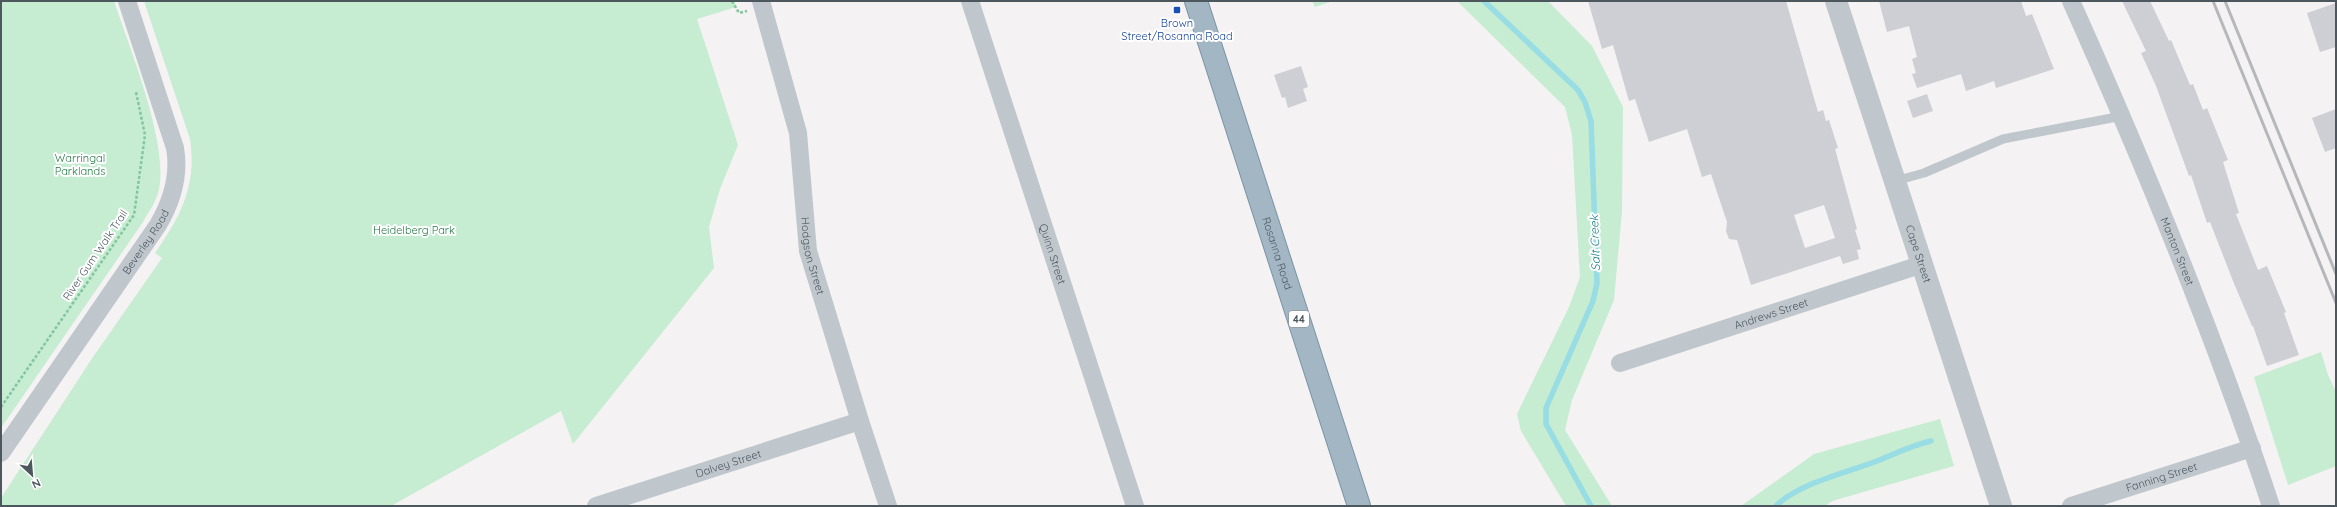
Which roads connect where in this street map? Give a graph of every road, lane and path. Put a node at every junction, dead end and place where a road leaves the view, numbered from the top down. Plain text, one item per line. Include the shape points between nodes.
1 (127, 1) edge
2 (761, 1) edge
3 (970, 1) edge
4 (1196, 1) edge
5 (1836, 1) edge
6 (2070, 1) edge
7 (136, 91) dead end
8 (2122, 116) junction
9 (1895, 181) junction
10 (1923, 264) junction
11 (1620, 363) dead end
12 (1, 407) edge
13 (860, 421) junction
14 (2252, 448) junction
15 (1, 454) edge
16 (596, 506) edge
17 (888, 506) edge
18 (1135, 506) edge
19 (1359, 506) edge
20 (2001, 506) edge
21 (2071, 506) edge
22 (2271, 506) edge

1 - 15 street, Beverley Road via 175,148 177,170 172,195 158,225
2 - 13 street, Hodgson Street via 798,133 808,251
3 - 18 street, Quinn Street
4 - 19 highway, Rosanna Road / 44
5 - 9 street, Cape Street
6 - 8 street, Manton Street
7 - 12 path, River Gum Walk Trail via 145,136 134,214
8 - 9 lane via 2003,139 1924,173
8 - 14 street, Manton Street
9 - 10 street, Cape Street
10 - 11 street, Andrews Street
10 - 20 street, Cape Street
13 - 16 street, Dalvey Street
13 - 17 street, Hodgson Street
14 - 21 street, Fanning Street
14 - 22 street, Manton Street

